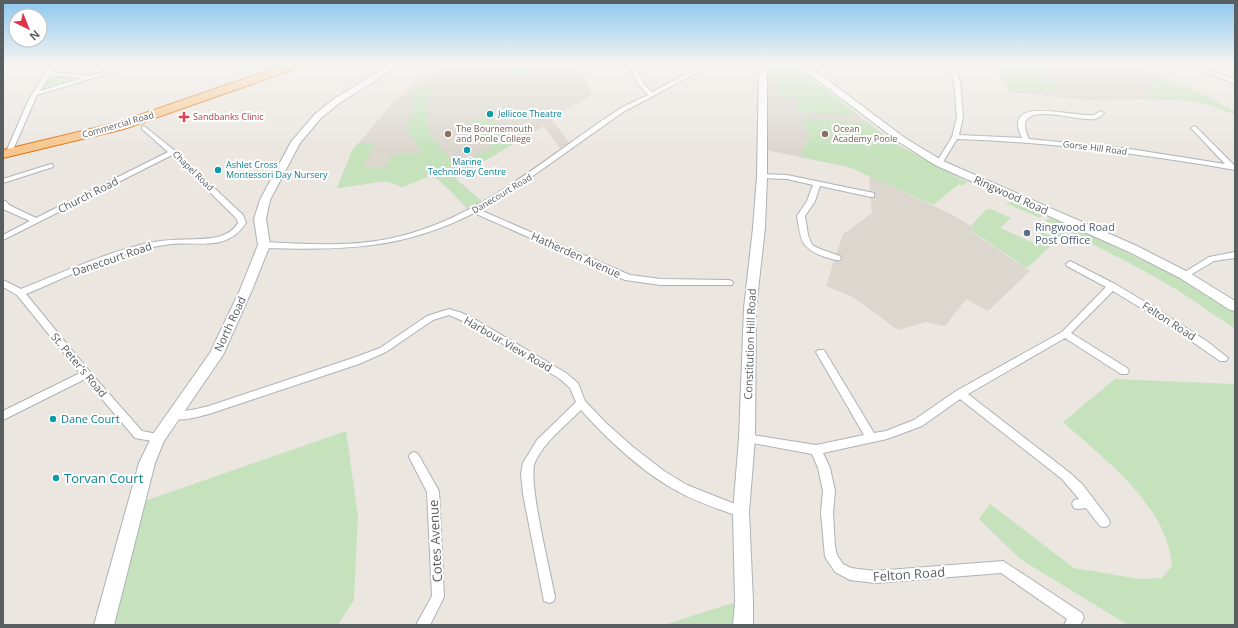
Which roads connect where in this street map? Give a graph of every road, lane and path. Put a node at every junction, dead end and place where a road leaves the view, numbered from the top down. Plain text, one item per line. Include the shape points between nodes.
1 (37, 92) edge
2 (46, 92) edge
3 (219, 92) edge
4 (352, 92) edge
5 (648, 92) edge
6 (657, 92) edge
7 (763, 92) edge
8 (839, 92) edge
9 (959, 92) edge
10 (652, 95) junction
11 (34, 96) junction
12 (1101, 113) dead end
13 (144, 128) dead end
14 (1194, 128) dead end
15 (955, 137) junction
16 (1026, 140) junction
17 (173, 152) junction
18 (6, 153) edge
19 (938, 163) junction
20 (30, 164) dead end
21 (51, 166) dead end
22 (1233, 167) edge
23 (34, 172) junction
24 (762, 176) junction
25 (3, 181) edge
26 (817, 183) junction
27 (871, 195) dead end
28 (3, 203) edge
29 (476, 211) junction
30 (240, 217) joint
31 (36, 221) junction
32 (3, 238) edge
33 (264, 245) junction
34 (817, 251) junction
35 (1235, 255) edge
36 (809, 257) dead end
37 (837, 258) dead end
38 (1070, 264) dead end
39 (1184, 275) junction
40 (3, 283) edge
41 (729, 283) dead end
42 (1112, 286) junction
43 (20, 293) junction
44 (1235, 307) edge
45 (1065, 334) junction
46 (821, 352) dead end
47 (1223, 358) dead end
48 (1124, 371) dead end
49 (86, 374) junction
50 (960, 394) junction
51 (581, 403) junction
52 (174, 415) junction
53 (3, 416) edge
54 (158, 438) junction
55 (747, 438) junction
56 (871, 438) junction
57 (816, 450) junction
58 (414, 457) dead end
59 (741, 512) junction
60 (1104, 522) dead end
61 (549, 597) dead end
62 (104, 625) edge
63 (423, 625) edge
64 (743, 625) edge
65 (1071, 625) edge

1 - 11 street
2 - 11 street
3 - 18 highway, Commercial Road via 124,125
4 - 33 street via 318,116 287,157 265,200 260,219
5 - 10 street
6 - 10 street, Danecourt Road
7 - 24 street, Constitution Hill Road
8 - 19 street, Ringwood Road
9 - 15 street via 960,117
10 - 29 street, Danecourt Road via 623,110 511,190
11 - 18 street
12 - 16 street via 1092,117 1034,114 1022,119 1021,127
13 - 17 street, Chapel Road
14 - 22 street
15 - 16 street, Gorse Hill Road
15 - 19 street
16 - 22 street, Gorse Hill Road
17 - 30 street, Chapel Road
17 - 31 street, Church Road
19 - 39 street, Ringwood Road via 1077,223
20 - 23 street
21 - 23 street
23 - 25 street
24 - 26 street via 787,177
24 - 55 street, Constitution Hill Road via 750,308
26 - 27 street
26 - 34 street via 811,201 801,216 806,241
28 - 31 street via 6,207
29 - 33 street, Danecourt Road via 441,226 388,241 332,246
29 - 41 street, Hatherden Avenue via 628,278 661,282
30 - 43 street, Danecourt Road via 240,228 222,239 171,242 133,250
31 - 32 street, Church Road
33 - 52 street, North Road via 216,355
34 - 36 street
34 - 37 street
35 - 39 street via 1212,259
38 - 42 street, Felton Road
39 - 44 street, Ringwood Road
40 - 43 street, St. Peter's Road
42 - 45 street
42 - 47 street, Felton Road via 1170,320
43 - 49 street, St. Peter's Road
45 - 48 street
45 - 50 street
46 - 56 street
49 - 53 street
49 - 54 street, St. Peter's Road via 139,436
50 - 56 street via 918,423 887,435
50 - 60 street via 1066,476 1083,503
51 - 52 street, Harbour View Road via 574,386 563,376 459,315 449,312 437,315 417,326 392,345 356,360 209,410
51 - 59 street, Harbour View Road via 623,445 660,474 683,489
51 - 61 street via 541,443 529,463 527,474
52 - 54 street, North Road
54 - 62 street, North Road via 147,462
55 - 57 street
55 - 59 street, Constitution Hill Road
56 - 57 street
57 - 65 street, Felton Road via 824,468 829,490 827,513 831,558 839,568 850,574 875,577 1003,566 1077,618
58 - 63 street, Cotes Avenue via 433,491 438,597
59 - 64 street, Constitution Hill Road

